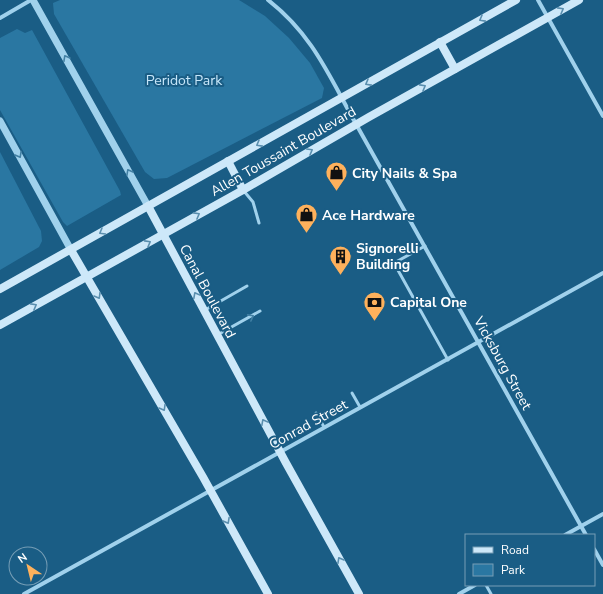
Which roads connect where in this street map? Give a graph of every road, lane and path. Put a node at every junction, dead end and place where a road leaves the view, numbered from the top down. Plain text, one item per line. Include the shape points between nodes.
1 (32, 0) edge
2 (268, 0) edge
3 (516, 0) edge
4 (538, 0) edge
5 (579, 0) edge
6 (0, 18) edge
7 (548, 18) junction
8 (440, 42) junction
9 (455, 69) junction
10 (341, 98) junction
11 (603, 116) edge
12 (0, 121) edge
13 (356, 124) junction
14 (228, 162) junction
15 (243, 190) junction
16 (148, 206) junction
17 (259, 222) dead end
18 (163, 234) junction
19 (425, 246) junction
20 (71, 250) junction
21 (603, 273) edge
22 (87, 277) junction
23 (247, 286) dead end
24 (0, 289) edge
25 (204, 311) junction
26 (260, 312) dead end
27 (0, 325) edge
28 (217, 335) junction
29 (479, 343) junction
30 (448, 360) junction
31 (352, 394) dead end
32 (360, 407) junction
33 (316, 413) dead end
34 (324, 427) junction
35 (280, 451) junction
36 (211, 491) junction
37 (603, 514) edge
38 (581, 526) junction
39 (567, 534) edge
40 (585, 534) edge
41 (595, 550) edge
42 (603, 565) edge
43 (473, 586) edge
44 (24, 594) edge
45 (268, 594) edge
46 (359, 594) edge
47 (459, 594) edge

1 - 6 street
16 -> 1 street, Canal Boulevard
2 - 10 street, Vicksburg Street via 291,20 312,44
3 -> 8 main road, Allen Toussaint Boulevard
4 - 7 street
7 -> 5 main road, Allen Toussaint Boulevard
7 - 9 main road, Allen Toussaint Boulevard
7 - 11 street
8 - 9 main road
8 -> 10 main road, Allen Toussaint Boulevard
13 -> 9 main road, Allen Toussaint Boulevard
10 - 13 street, Vicksburg Street
10 -> 14 main road, Allen Toussaint Boulevard
12 -> 20 street
15 -> 13 main road, Allen Toussaint Boulevard
13 - 19 street, Vicksburg Street
14 - 15 main road
14 - 16 main road, Allen Toussaint Boulevard
15 - 17 lane via 253,202
18 -> 15 main road, Allen Toussaint Boulevard
16 - 18 main road, Canal Boulevard
16 -> 20 main road, Allen Toussaint Boulevard
22 -> 18 main road, Allen Toussaint Boulevard
25 -> 18 main road, Canal Boulevard
19 - 29 street, Vicksburg Street
19 - 30 lane via 394,263
20 - 22 main road
20 - 24 main road, Allen Toussaint Boulevard
21 - 29 street, Conrad Street
27 -> 22 main road, Allen Toussaint Boulevard
22 -> 36 main road
23 - 25 lane
25 - 28 main road, Canal Boulevard
28 -> 26 lane
35 -> 28 main road, Canal Boulevard
29 - 30 street, Conrad Street
29 - 38 street, Vicksburg Street
30 - 32 street, Conrad Street
31 - 32 lane
32 - 34 street, Conrad Street
33 - 34 lane
34 - 35 street, Conrad Street
35 - 36 street, Conrad Street
46 -> 35 main road, Canal Boulevard
36 - 44 street, Conrad Street
36 -> 45 main road
37 - 38 street
38 - 39 street
38 - 40 street, Vicksburg Street
41 - 42 street
43 - 47 street

